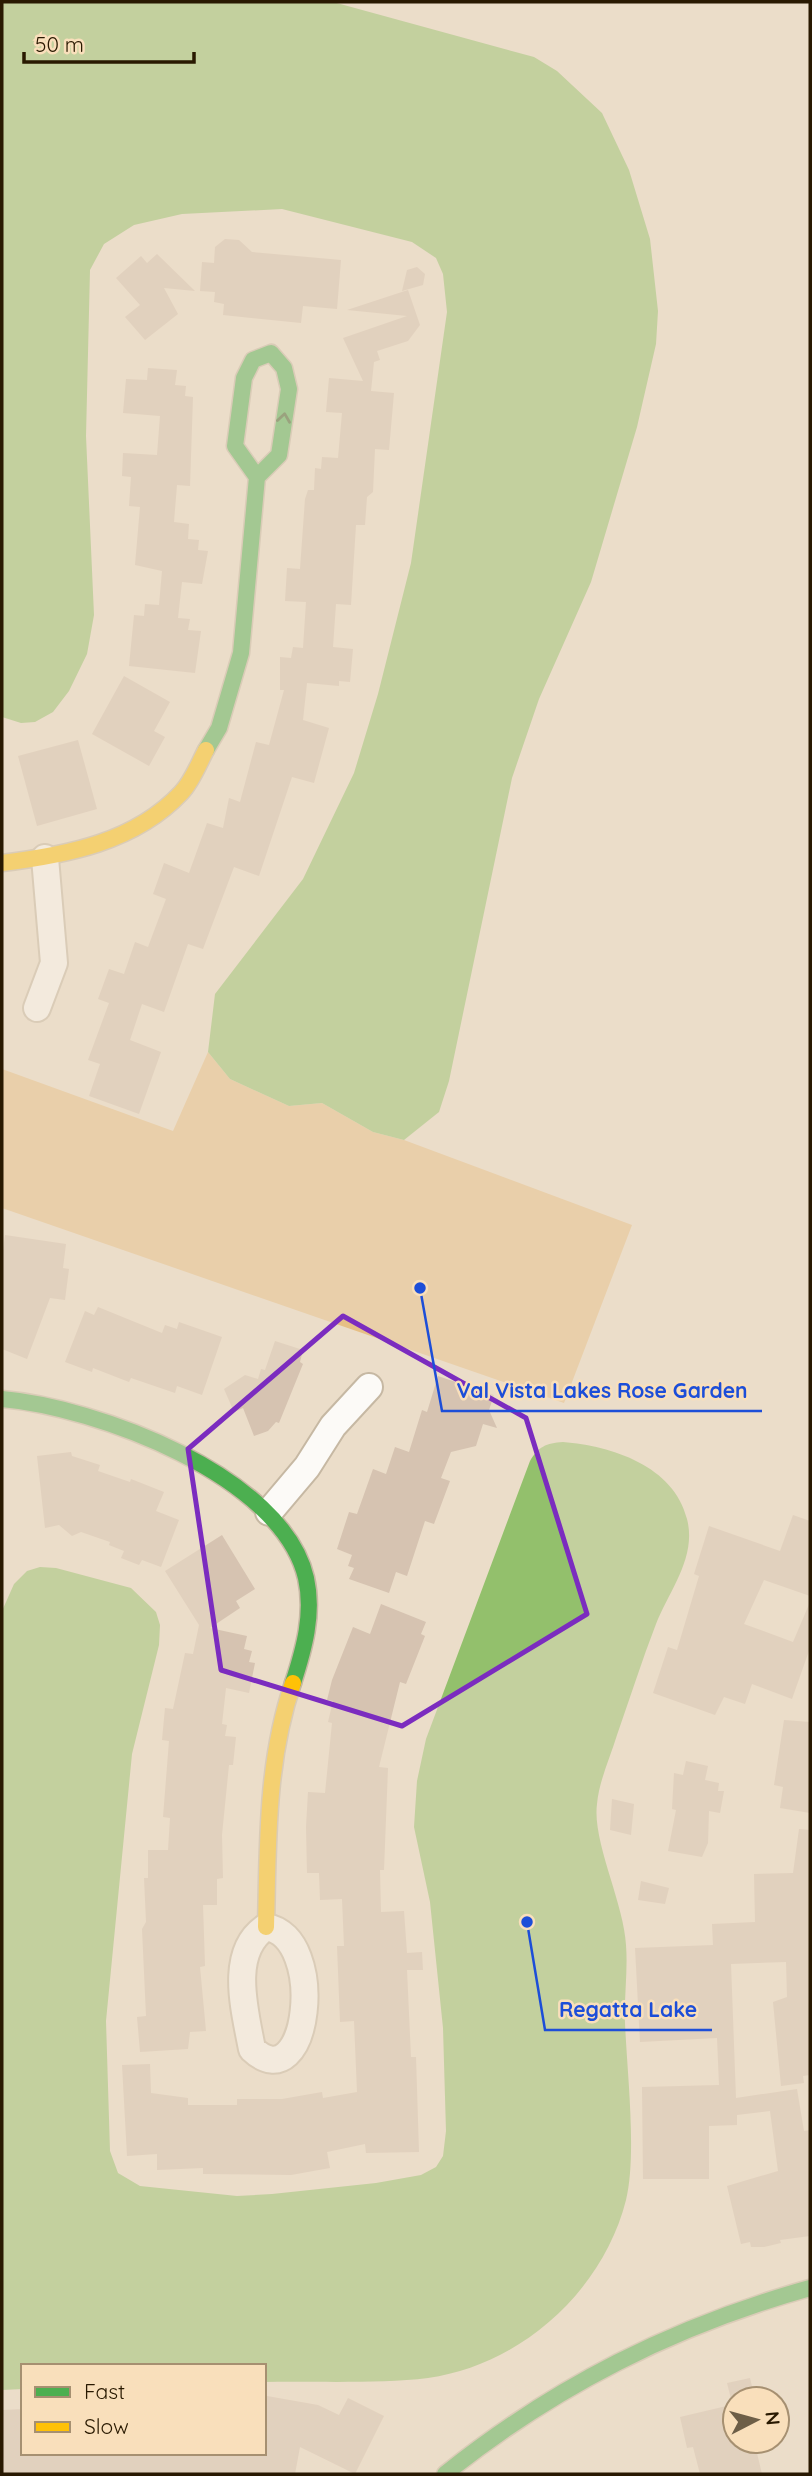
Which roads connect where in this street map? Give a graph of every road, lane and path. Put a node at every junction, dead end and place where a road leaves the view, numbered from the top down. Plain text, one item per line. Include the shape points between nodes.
1 (257, 477) junction
2 (45, 858) junction
3 (2, 863) edge
4 (37, 1008) dead end
5 (369, 1387) dead end
6 (2, 1399) edge
7 (269, 1512) junction
8 (266, 1927) dead end
9 (810, 2288) edge
10 (445, 2474) edge

1 -> 1 street via 279,455 289,389 284,368 271,353 253,360 244,377 235,446
1 - 2 street via 241,653 219,728 182,792 124,836
2 - 3 street
2 - 4 street via 54,963
5 - 7 street via 332,1426 307,1467
6 - 7 street via 84,1415 149,1437 223,1478
7 - 8 street via 303,1568 309,1611 306,1638 280,1726 271,1789
9 - 10 street via 723,2315 620,2358 507,2427

